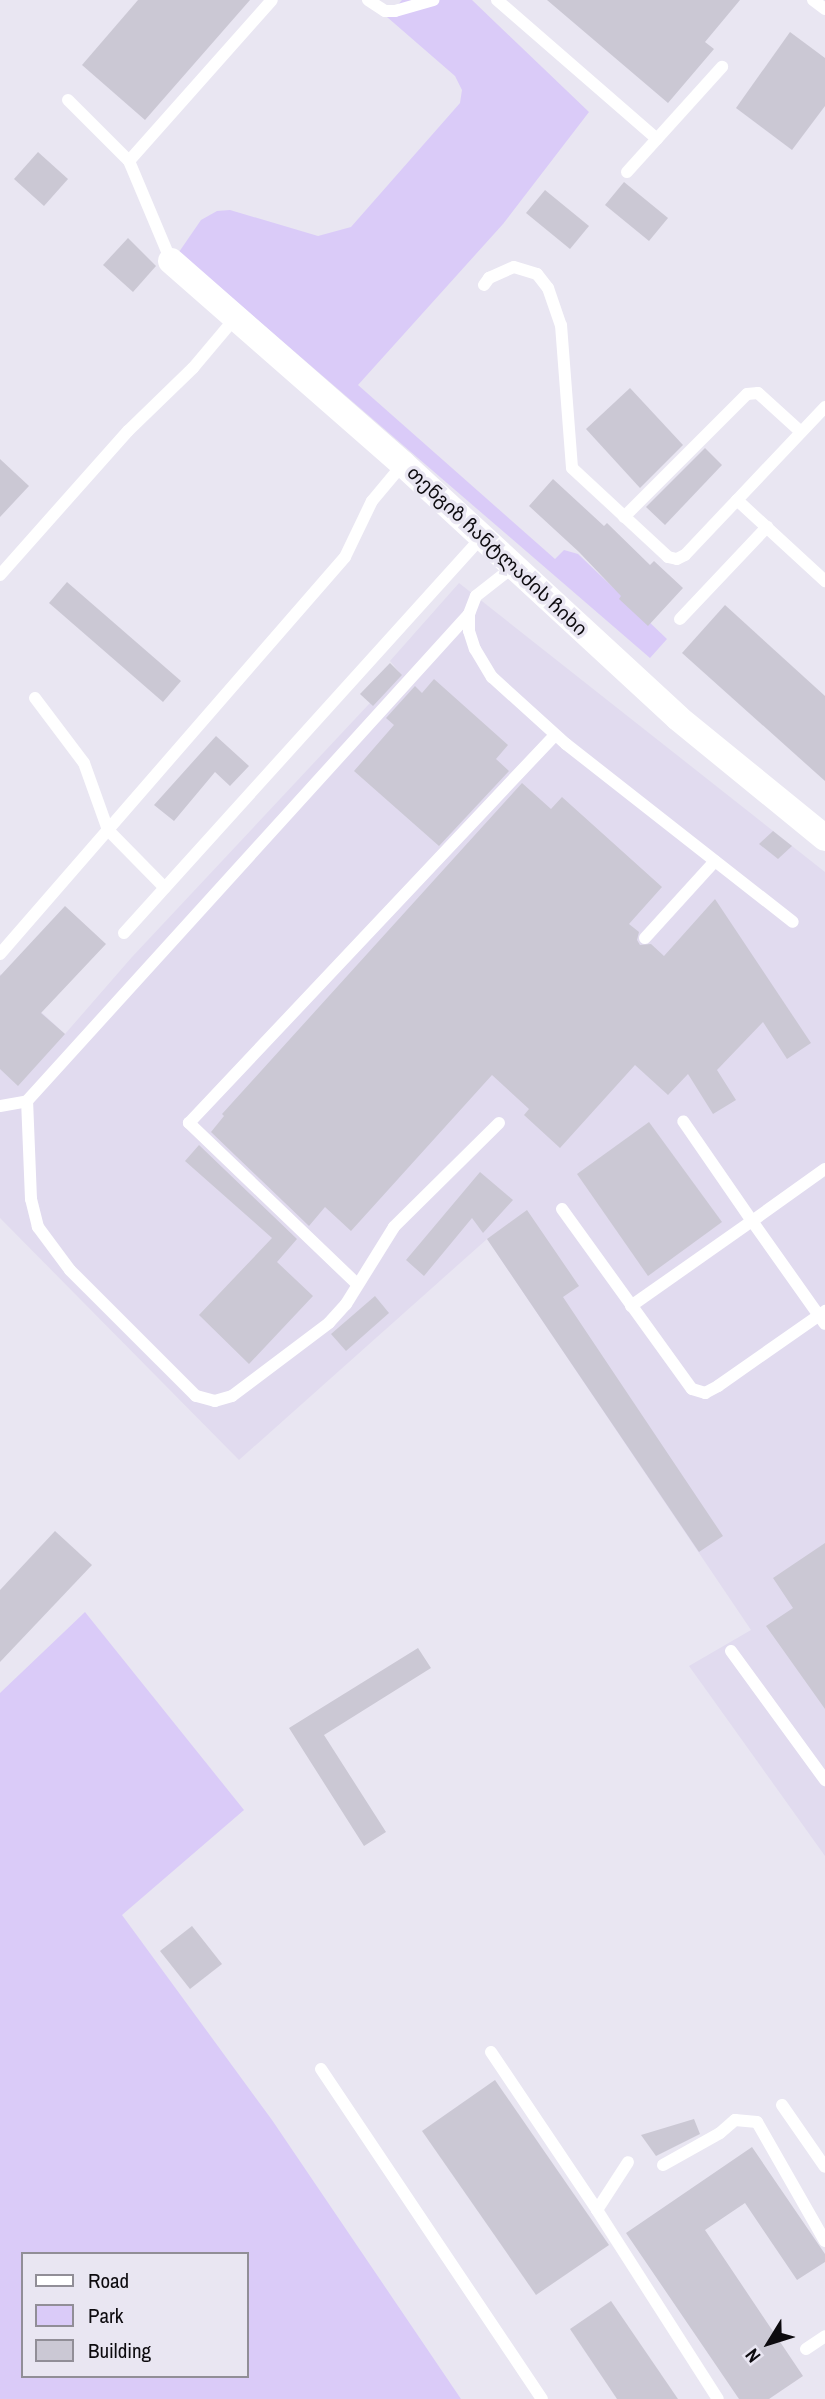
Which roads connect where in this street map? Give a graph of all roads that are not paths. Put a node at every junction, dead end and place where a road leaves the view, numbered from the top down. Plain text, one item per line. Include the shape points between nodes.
1 (272, 0) edge
2 (368, 0) edge
3 (433, 0) edge
4 (498, 0) edge
5 (813, 0) edge
6 (825, 9) edge
7 (722, 67) dead end
8 (68, 100) dead end
9 (657, 139) junction
10 (129, 161) junction
11 (627, 172) dead end
12 (171, 261) joint
13 (484, 285) dead end
14 (236, 317) junction
15 (825, 407) edge
16 (801, 432) junction
17 (404, 464) junction
18 (737, 500) junction
19 (624, 517) junction
20 (767, 527) junction
21 (481, 538) junction
22 (513, 567) junction
23 (0, 575) edge
24 (825, 581) edge
25 (469, 614) junction
26 (680, 619) dead end
27 (35, 698) dead end
28 (555, 734) junction
29 (108, 830) junction
30 (823, 832) edge
31 (715, 862) junction
32 (165, 888) junction
33 (793, 922) dead end
34 (124, 933) dead end
35 (645, 938) dead end
36 (0, 954) edge
37 (27, 1101) junction
38 (0, 1106) edge
39 (683, 1121) dead end
40 (499, 1123) dead end
41 (825, 1170) edge
42 (562, 1209) dead end
43 (752, 1221) junction
44 (357, 1284) junction
45 (631, 1306) junction
46 (823, 1317) edge
47 (731, 1651) dead end
48 (825, 1780) edge
49 (491, 2052) dead end
50 (321, 2069) dead end
51 (782, 2105) dead end
52 (628, 2162) dead end
53 (663, 2165) dead end
54 (825, 2167) edge
55 (597, 2210) junction
56 (825, 2241) edge
57 (825, 2336) edge
58 (806, 2349) dead end
59 (542, 2399) edge
60 (718, 2399) edge

1 - 10 lane
2 - 3 lane via 385,11
4 - 9 lane
5 - 6 lane
7 - 9 lane
8 - 10 lane
9 - 11 lane
10 - 12 lane
12 - 14 street, თენგიზ ჩანტლაძის ჩიხი
13 - 19 lane via 514,267 537,274 548,288 561,325 572,468
14 - 17 street, თენგიზ ჩანტლაძის ჩიხი
14 - 23 lane
15 - 16 lane
16 - 18 lane
16 - 19 lane via 758,393 747,394
17 - 21 street, თენგიზ ჩანტლაძის ჩიხი
17 - 29 lane via 372,501 345,556
18 - 19 lane via 677,559 668,557
18 - 20 lane
20 - 24 lane
20 - 26 lane
21 - 22 street, თენგიზ ჩანტლაძის ჩიხი
21 - 32 lane
22 - 25 lane via 476,596
22 - 30 street, თენგიზ ჩანტლაძის ჩიხი via 678,718
25 - 28 lane via 475,649 492,677
25 - 37 lane
27 - 29 lane via 84,763
28 - 31 lane
28 - 44 lane via 189,1123
29 - 32 lane
29 - 36 lane
31 - 33 lane
31 - 35 lane
32 - 34 lane
37 - 38 lane
37 - 44 lane via 31,1199 38,1227 70,1270 196,1396 215,1401 232,1396 329,1323
39 - 43 lane
40 - 44 lane via 394,1227
41 - 43 lane
42 - 45 lane
43 - 45 lane
43 - 46 lane
45 - 46 lane via 692,1389 705,1393
47 - 48 lane
49 - 55 lane
50 - 59 lane
51 - 54 lane
52 - 55 lane
53 - 56 lane via 735,2120 757,2122
55 - 60 lane
57 - 58 lane

